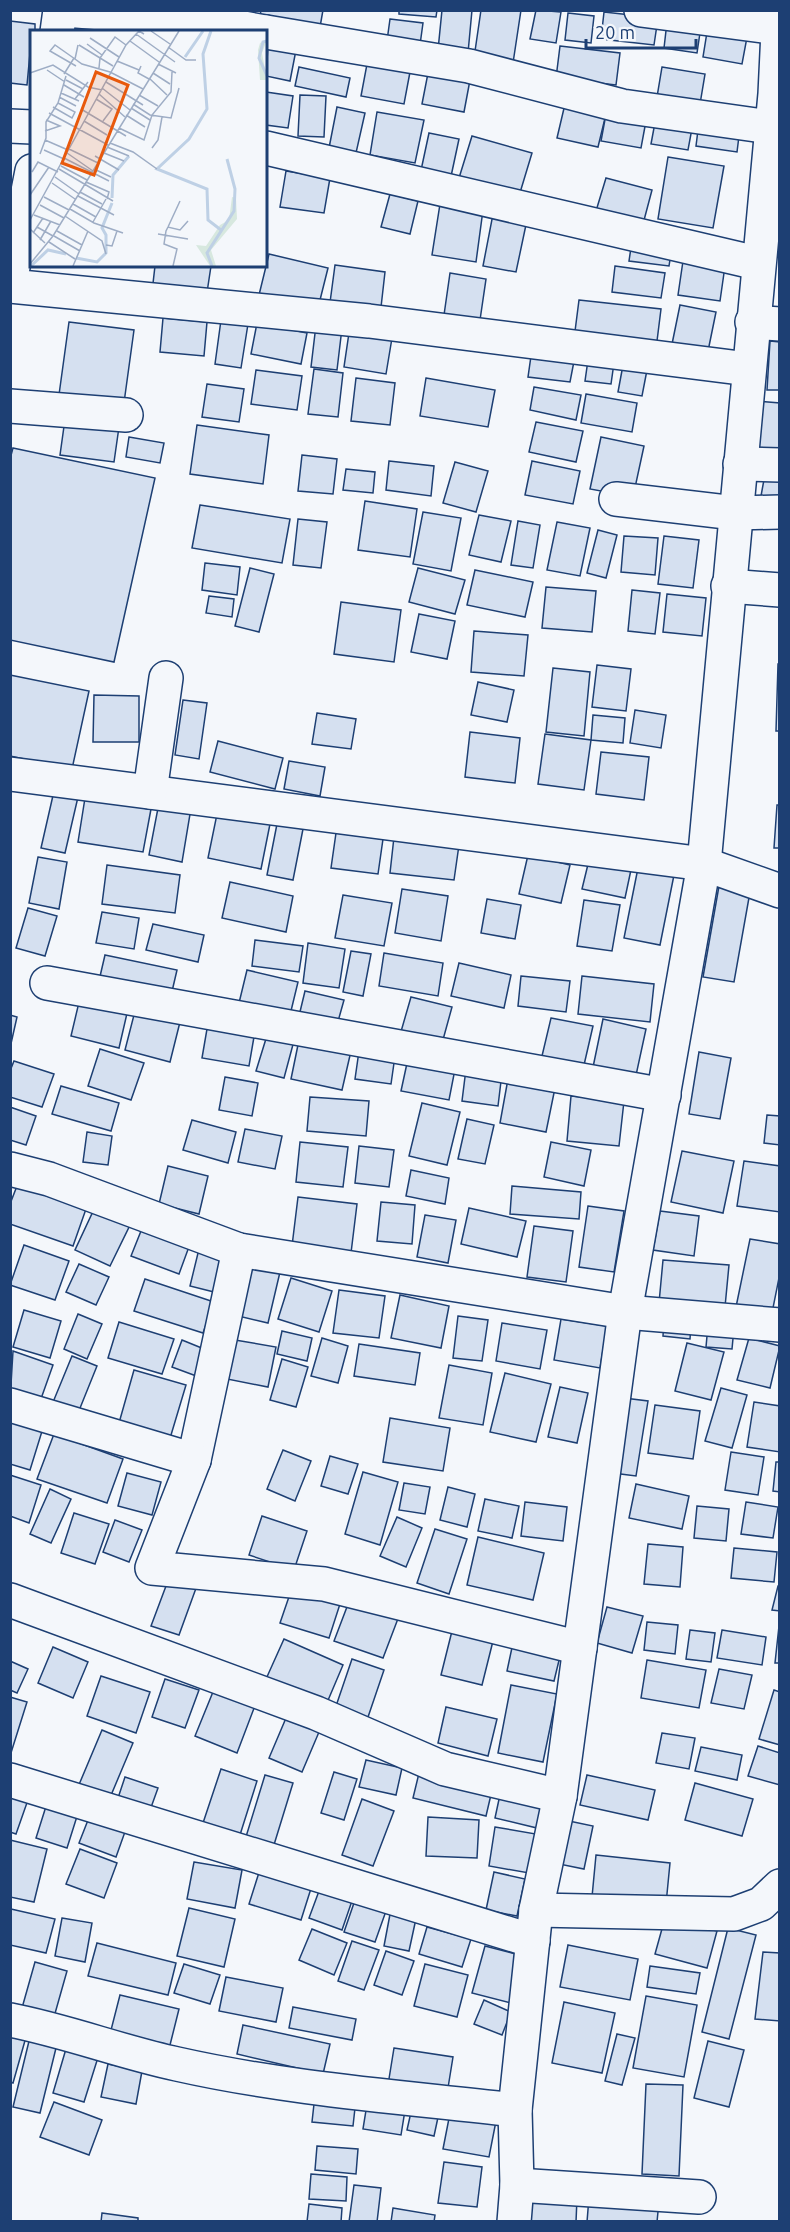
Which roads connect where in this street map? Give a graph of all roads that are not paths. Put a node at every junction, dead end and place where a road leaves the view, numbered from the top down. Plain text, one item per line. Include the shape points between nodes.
1 (62, 10) edge
2 (641, 10) edge
3 (778, 19) edge
4 (57, 30) edge
5 (254, 30) edge
6 (267, 32) edge
7 (777, 95) edge
8 (10, 126) edge
9 (30, 127) edge
10 (770, 127) junction
11 (267, 148) edge
12 (30, 181) edge
13 (757, 263) junction
14 (10, 284) edge
15 (766, 323) edge
16 (748, 369) junction
17 (10, 406) edge
18 (126, 415) dead end
19 (740, 464) junction
20 (780, 465) edge
21 (616, 499) dead end
22 (780, 512) edge
23 (735, 513) junction
24 (728, 586) junction
25 (780, 590) edge
26 (166, 678) dead end
27 (10, 774) edge
28 (150, 792) junction
29 (704, 864) junction
30 (780, 891) edge
31 (47, 983) dead end
32 (664, 1095) junction
33 (10, 1169) edge
34 (239, 1250) junction
35 (625, 1312) junction
36 (780, 1324) edge
37 (10, 1405) edge
38 (194, 1460) junction
39 (10, 1600) edge
40 (580, 1648) junction
41 (10, 1780) edge
42 (560, 1796) junction
43 (780, 1886) edge
44 (534, 1925) junction
45 (10, 2020) edge
46 (515, 2110) junction
47 (517, 2185) junction
48 (699, 2197) dead end
49 (514, 2222) edge

1 - 4 street
1 - 5 street via 211,22
2 - 3 street
3 - 7 street
6 - 10 street via 469,66 622,106
7 - 10 street
8 - 9 street
10 - 13 street
11 - 13 street
12 - 14 street
13 - 15 street
14 - 16 street via 369,321
15 - 16 street
16 - 19 street
17 - 18 street
19 - 20 street
19 - 23 street
21 - 23 street
22 - 23 street
23 - 24 street
24 - 25 street
24 - 29 street
26 - 28 street
27 - 28 street
28 - 29 street
29 - 30 street
29 - 32 street
31 - 32 street
32 - 35 street
33 - 34 street via 49,1179
34 - 35 street
34 - 38 street
35 - 36 street
35 - 40 street
37 - 38 street
38 - 40 street via 152,1568 324,1584
39 - 42 street via 316,1713 445,1768
40 - 42 street
41 - 44 street
42 - 44 street
43 - 44 street via 761,1904 734,1914
44 - 46 street
45 - 46 street via 176,2064 263,2081
46 - 47 street
47 - 48 street
47 - 49 street

